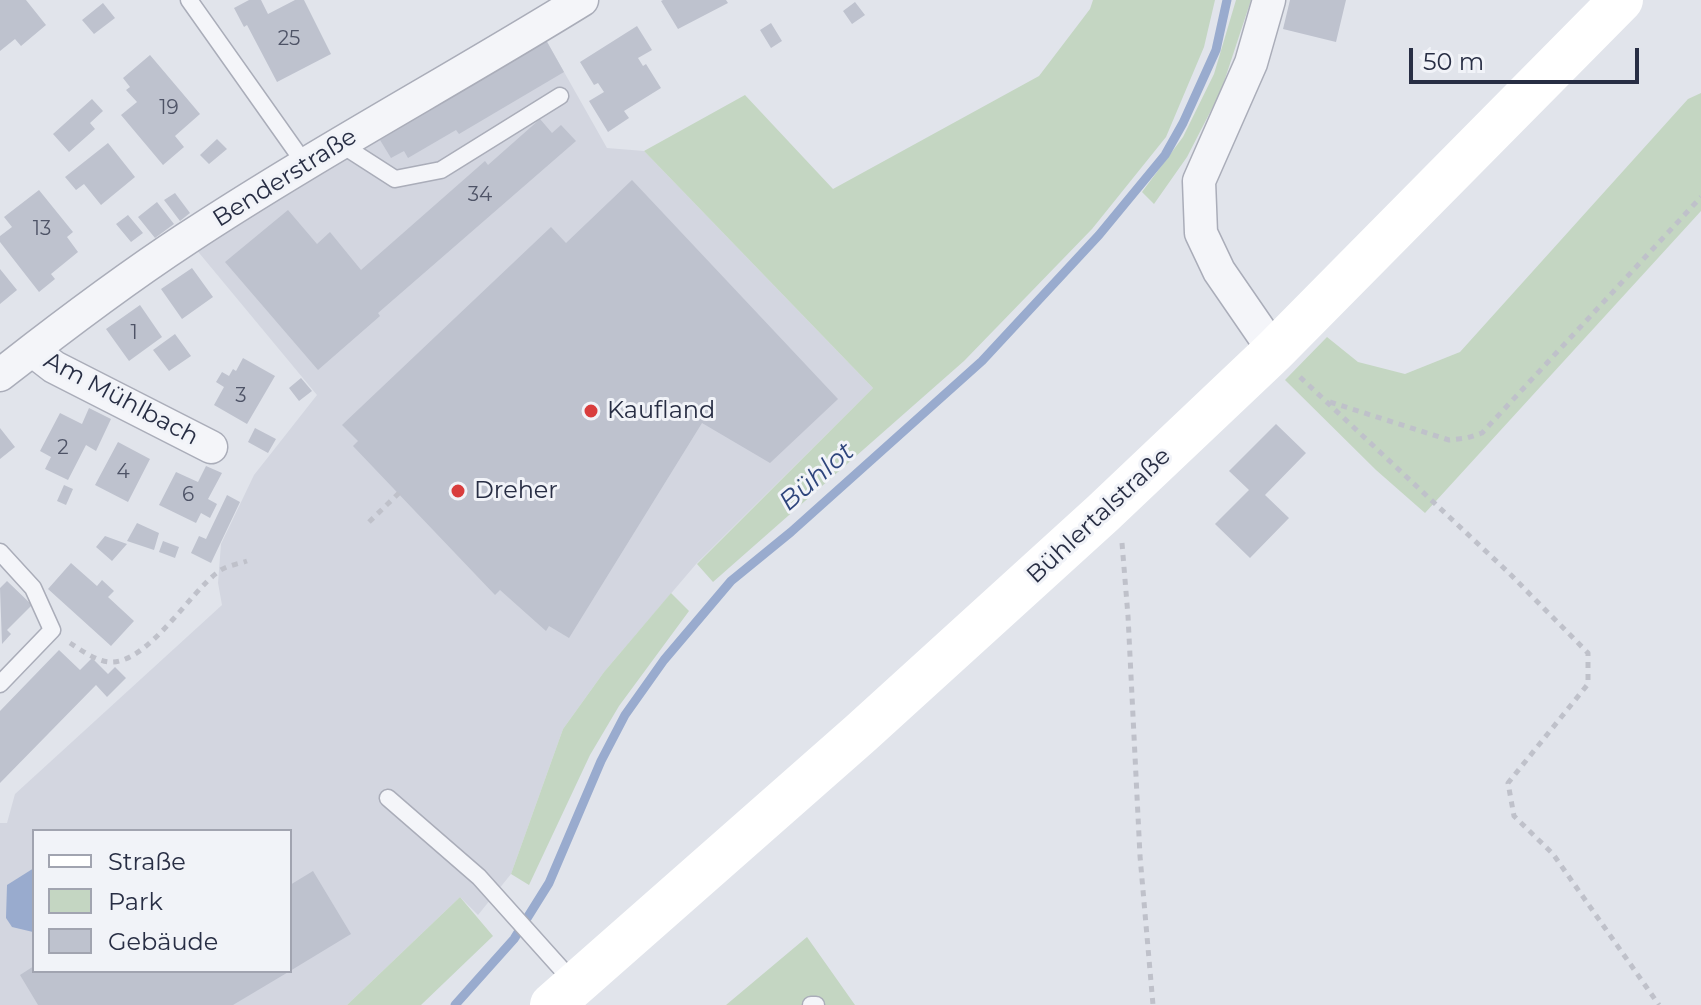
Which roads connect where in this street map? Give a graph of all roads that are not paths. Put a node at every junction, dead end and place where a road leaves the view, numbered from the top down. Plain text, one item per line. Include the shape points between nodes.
1 (189, 0) edge
2 (582, 0) edge
3 (1269, 0) edge
4 (1621, 0) edge
5 (560, 96) dead end
6 (339, 143) junction
7 (305, 164) junction
8 (32, 350) junction
9 (1274, 351) junction
10 (0, 375) edge
11 (211, 447) dead end
12 (0, 552) edge
13 (0, 684) edge
14 (388, 798) dead end
15 (562, 985) edge

1 - 7 lane
2 - 6 street, Benderstraße
3 - 9 street via 1251,63 1199,181 1201,233 1219,271
4 - 9 street, Bühlertalstraße
5 - 6 lane via 441,170 395,179
6 - 7 street, Benderstraße
7 - 8 street, Benderstraße via 184,240
8 - 10 street, Benderstraße
8 - 11 street, Am Mühlbach via 54,367
9 - 15 street, Bühlertalstraße via 851,742
12 - 13 lane via 33,588 52,630
14 - 15 lane via 473,871

